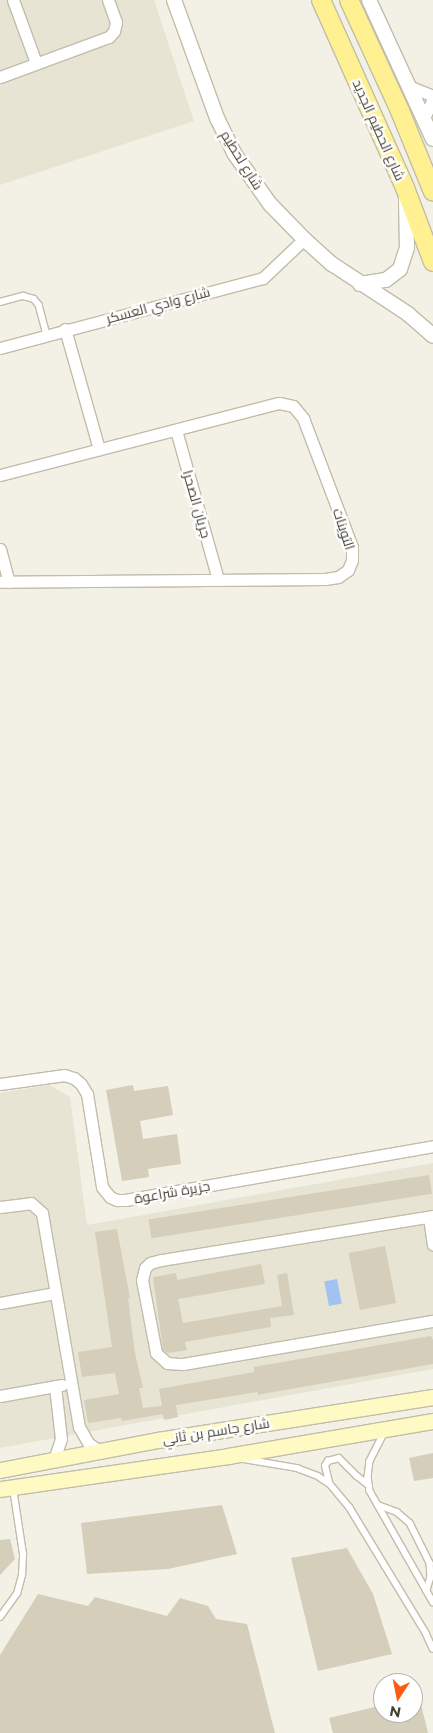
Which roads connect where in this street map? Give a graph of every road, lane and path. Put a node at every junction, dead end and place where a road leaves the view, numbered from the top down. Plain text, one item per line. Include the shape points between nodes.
1 (13, 0) edge
2 (108, 0) edge
3 (174, 0) edge
4 (321, 0) edge
5 (349, 0) edge
6 (369, 0) edge
7 (36, 63) junction
8 (0, 77) edge
9 (411, 87) junction
10 (433, 97) edge
11 (424, 118) junction
12 (433, 139) edge
13 (405, 188) junction
14 (433, 192) edge
15 (304, 239) junction
16 (433, 262) edge
17 (360, 284) junction
18 (0, 302) edge
19 (65, 330) junction
20 (47, 335) junction
21 (433, 336) edge
22 (0, 348) edge
23 (176, 430) junction
24 (99, 449) junction
25 (0, 475) edge
26 (0, 549) edge
27 (218, 578) junction
28 (4, 582) edge
29 (0, 1084) edge
30 (433, 1146) edge
31 (0, 1207) edge
32 (431, 1216) edge
33 (433, 1245) edge
34 (55, 1293) junction
35 (0, 1303) edge
36 (433, 1321) edge
37 (71, 1383) junction
38 (55, 1386) junction
39 (0, 1396) edge
40 (433, 1396) edge
41 (433, 1421) edge
42 (386, 1430) junction
43 (100, 1451) junction
44 (228, 1456) junction
45 (54, 1460) junction
46 (0, 1470) edge
47 (330, 1484) junction
48 (369, 1485) junction
49 (7, 1488) edge
50 (378, 1505) junction
51 (427, 1590) junction
52 (433, 1602) edge
53 (0, 1617) edge
54 (433, 1649) edge

1 - 7 street
2 - 7 street via 116,22 112,35
3 - 15 street, شارع لحطيم via 207,94 234,153 270,204
4 - 13 main road, شارع الحطيم الجديد
5 - 14 main road, شارع الحطيم الجديد
6 - 9 street
7 - 8 street
9 - 10 street
9 - 11 street
10 - 11 street
11 - 12 street
13 - 16 main road, شارع الحطيم الجديد
13 - 17 street via 407,238 404,261 386,280
15 - 17 street, شارع لحطيم
15 - 19 street, شارع وادي العسكر via 263,278
17 - 21 street, شارع لحطيم via 408,314
18 - 20 lane via 23,296 34,299 39,305
19 - 20 street, شارع وادي العسكر
19 - 24 street
20 - 22 street, شارع وادي العسكر
23 - 24 street, التوينات
23 - 27 street, جريان الصحرا
23 - 27 street, التوينات via 279,403 293,406 303,418 352,547 348,570 338,577
24 - 25 street, التوينات
26 - 28 street
27 - 28 street, التوينات
29 - 30 street, جزيرة شراعوة via 64,1075 81,1084 87,1094 102,1187 117,1200
31 - 34 street via 26,1203 39,1209
32 - 33 street
32 - 36 street via 160,1260 145,1268 142,1280 156,1353 167,1363 183,1364
34 - 35 street
34 - 37 street
37 - 38 street
37 - 43 street via 81,1434
38 - 39 street
38 - 45 street via 61,1439
40 - 43 main road, شارع جاسم بن ثاني
41 - 42 main road, شارع جاسم بن ثاني
42 - 44 main road, شارع جاسم بن ثاني
42 - 48 lane via 370,1461
43 - 45 main road, شارع جاسم بن ثاني
44 - 47 lane via 296,1468
44 - 49 main road, شارع جاسم بن ثاني
45 - 46 main road, شارع جاسم بن ثاني
47 - 48 lane via 325,1466 334,1458 344,1462
47 - 54 lane via 350,1508
48 - 50 lane
49 - 53 lane via 23,1554 22,1575 17,1594
50 - 51 lane
50 - 51 lane via 398,1512 410,1523 430,1563 431,1577
51 - 52 lane

